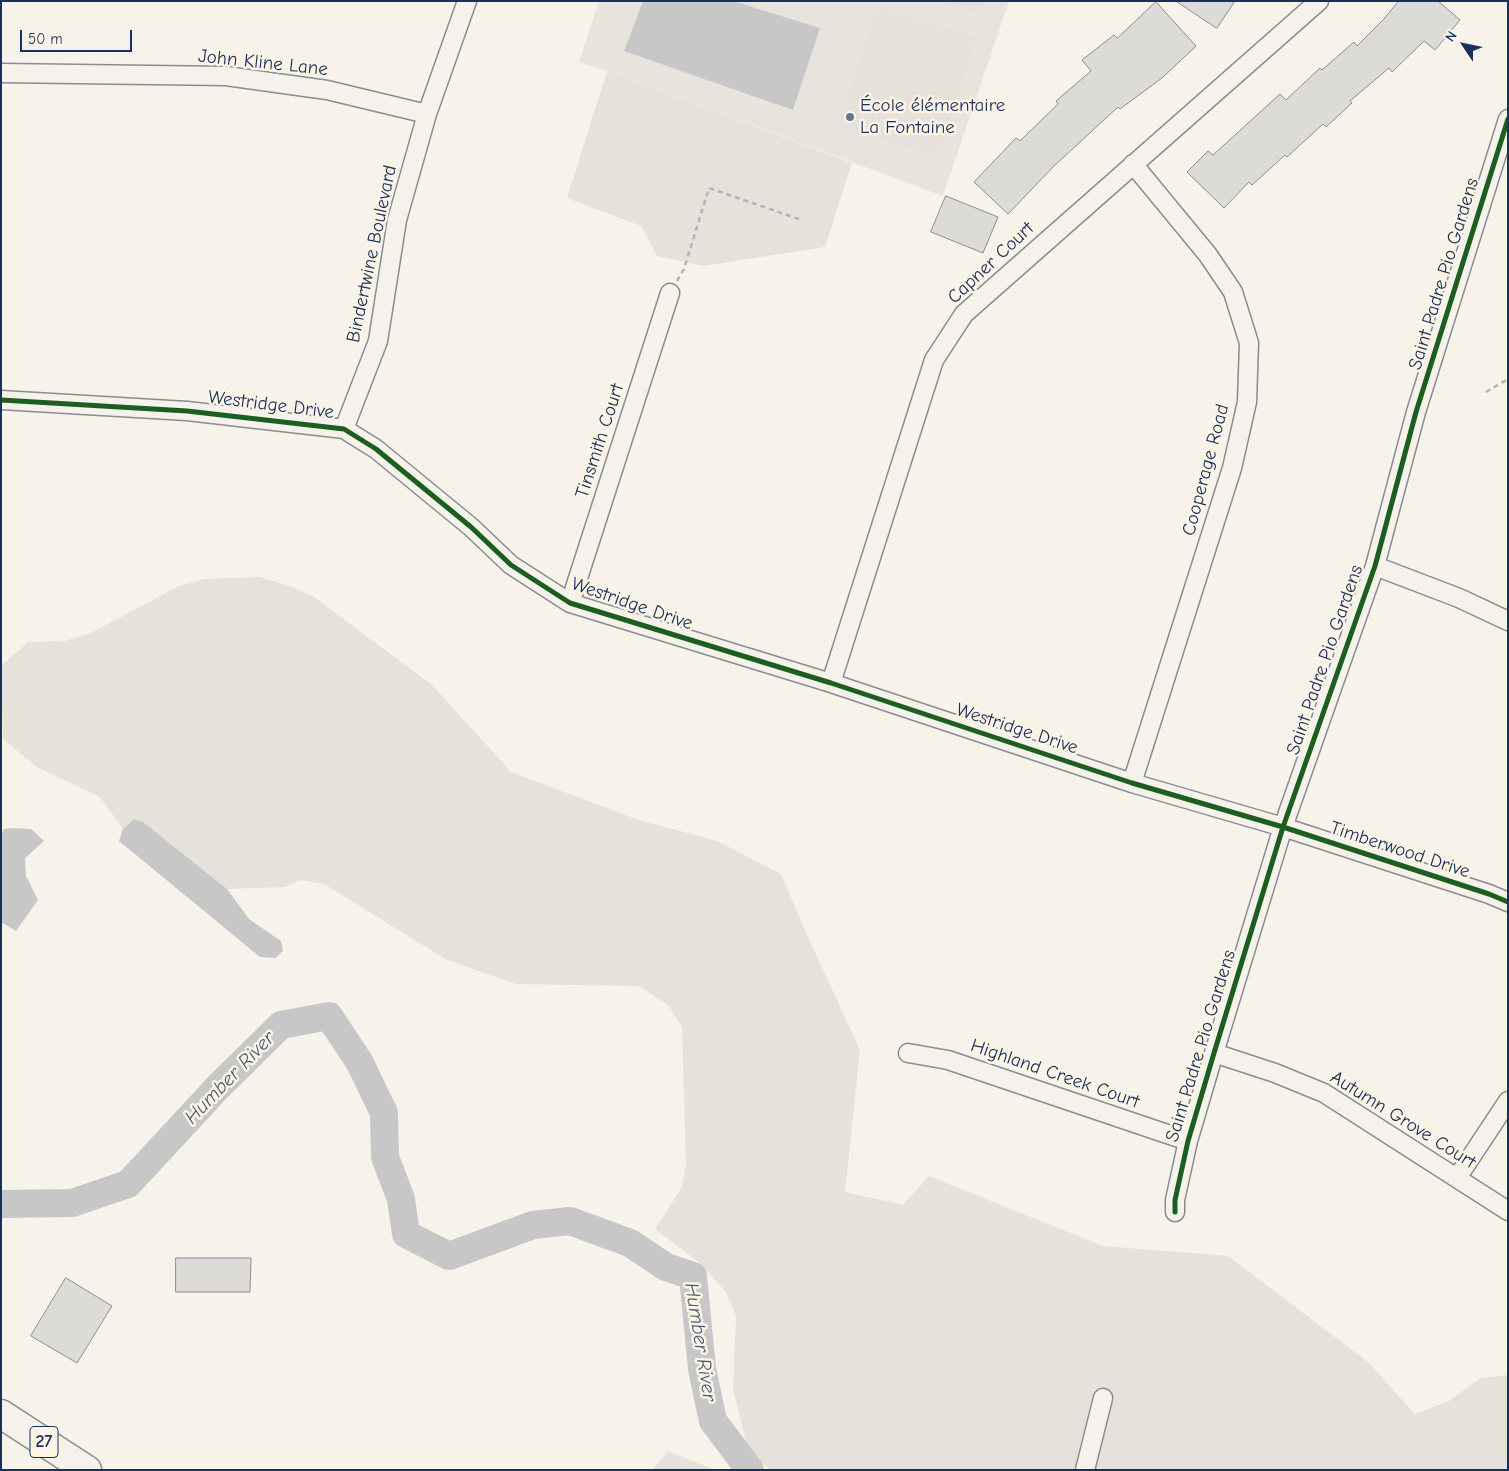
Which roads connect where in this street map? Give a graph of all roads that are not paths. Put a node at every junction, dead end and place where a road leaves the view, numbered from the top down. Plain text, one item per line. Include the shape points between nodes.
1 (468, 1) edge
2 (1319, 1) edge
3 (1, 73) edge
4 (427, 114) junction
5 (1508, 119) edge
6 (1133, 164) junction
7 (670, 293) road end
8 (1, 400) edge
9 (344, 429) junction
10 (1375, 566) junction
11 (570, 603) junction
12 (1508, 621) edge
13 (831, 683) junction
14 (1132, 782) junction
15 (1283, 827) junction
16 (1508, 902) edge
17 (908, 1053) dead end
18 (1214, 1053) junction
19 (1508, 1102) edge
20 (1188, 1141) junction
21 (1457, 1178) junction
22 (1175, 1212) dead end
23 (1508, 1212) edge
24 (1103, 1398) dead end
25 (1, 1414) edge
26 (87, 1470) edge
27 (1085, 1470) edge

1 - 4 street, Bindertwine Boulevard
2 - 6 street, Capner Court
3 - 4 street, John Kline Lane via 226,76 327,90
4 - 9 street, Bindertwine Boulevard via 397,220 378,341
5 - 10 street, Saint Padre Pio Gardens via 1416,412
6 - 13 street, Capner Court via 964,314 934,360
6 - 14 street, Cooperage Road via 1208,255 1233,292 1249,343 1247,402 1232,468
7 - 11 street, Tinsmith Court
8 - 9 street, Westridge Drive via 188,410
9 - 11 street, Westridge Drive via 376,449 471,527 511,565
10 - 12 street via 1459,598
10 - 15 street, Saint Padre Pio Gardens
11 - 13 street, Westridge Drive
13 - 14 street, Westridge Drive
14 - 15 street, Westridge Drive
15 - 16 street, Timberwood Drive
15 - 18 street, Saint Padre Pio Gardens
17 - 20 street, Highland Creek Court via 948,1060
18 - 20 street, Saint Padre Pio Gardens
18 - 21 street, Autumn Grove Court via 1324,1093
19 - 21 street
20 - 22 street, Saint Padre Pio Gardens
21 - 23 street, Autumn Grove Court
24 - 27 street
25 - 26 main road, 27

